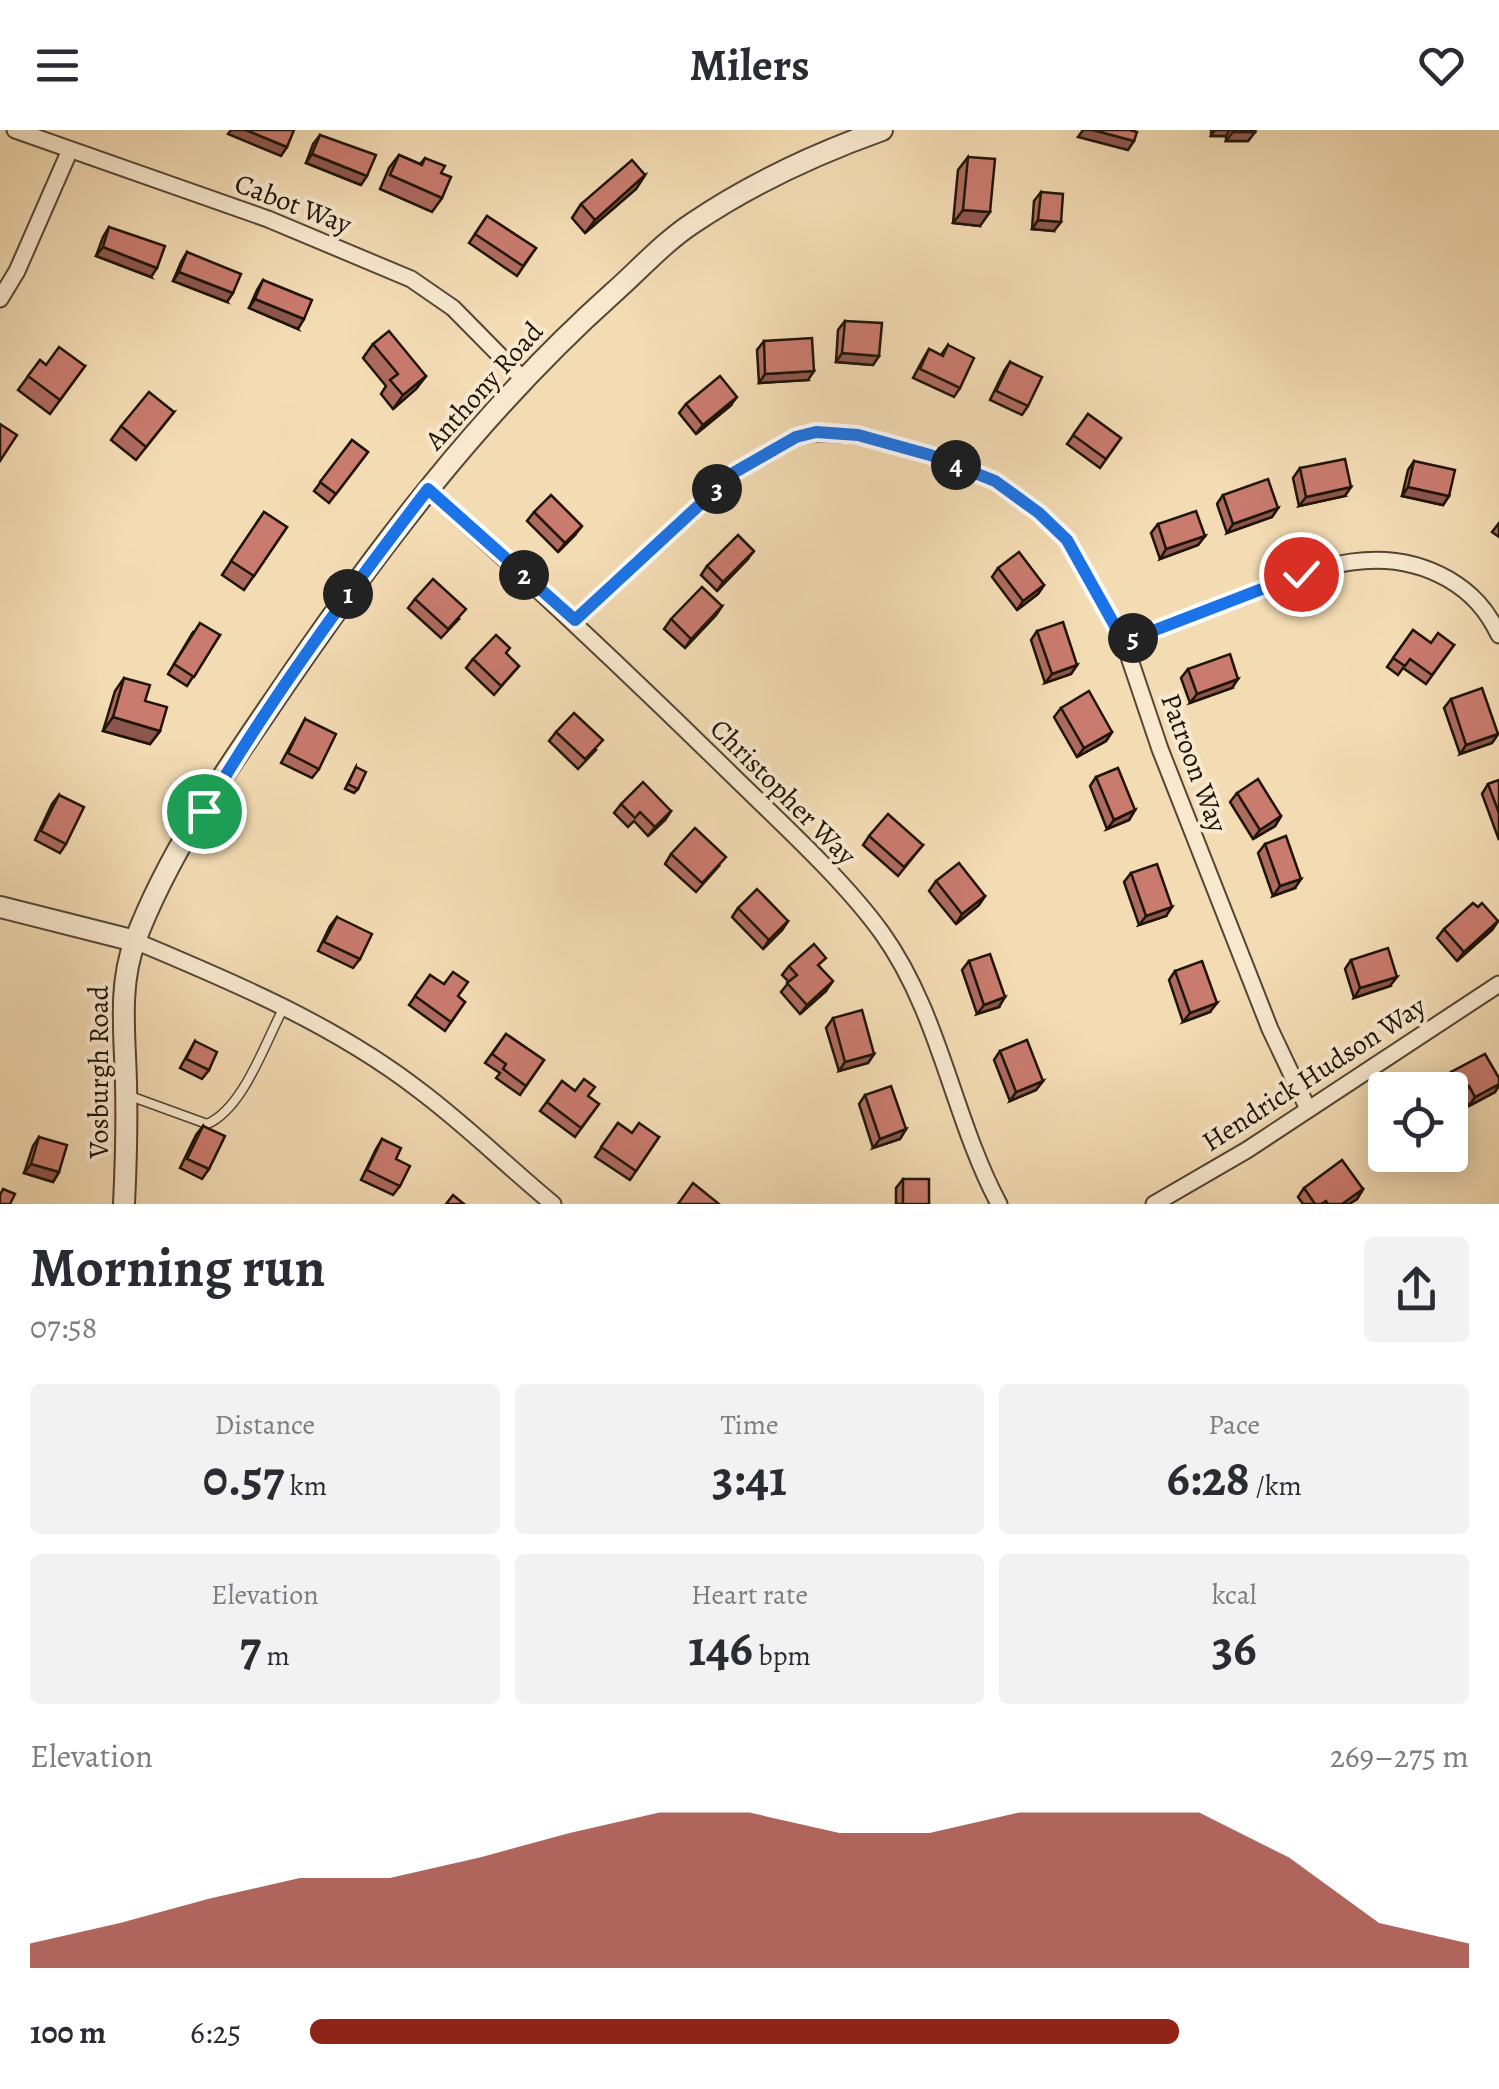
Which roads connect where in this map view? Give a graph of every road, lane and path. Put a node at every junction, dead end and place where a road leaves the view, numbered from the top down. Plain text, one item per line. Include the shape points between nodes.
1 (14, 130) edge
2 (882, 130) edge
3 (70, 150) junction
4 (0, 300) edge
5 (522, 378) junction
6 (428, 489) junction
7 (575, 620) junction
8 (1499, 635) edge
9 (1124, 642) junction
10 (0, 908) edge
11 (135, 941) junction
12 (1499, 984) edge
13 (283, 1008) junction
14 (126, 1094) junction
15 (1308, 1109) junction
16 (124, 1204) edge
17 (553, 1204) edge
18 (999, 1204) edge
19 (1154, 1204) edge

1 - 3 street, Cabot Way
2 - 5 street, Anthony Road via 758,182 689,226
3 - 4 street
3 - 5 street, Cabot Way via 268,219 411,279 453,308
5 - 6 street, Anthony Road
6 - 7 street, Christopher Way
6 - 11 street, Anthony Road via 238,753 178,850
7 - 9 street, Patroon Way via 735,472 816,432 858,435 995,481 1067,540
7 - 18 street, Christopher Way via 883,934 922,1009
8 - 9 street via 1467,591 1434,571 1385,558 1301,574
9 - 15 street, Patroon Way via 1270,1029
10 - 11 street
11 - 13 street
11 - 14 street, Vosburgh Road via 124,982
12 - 15 street, Hendrick Hudson Way
13 - 14 lane via 239,1094 218,1119 207,1124
13 - 17 street via 419,1090
14 - 16 street, Vosburgh Road
15 - 19 street, Hendrick Hudson Way

